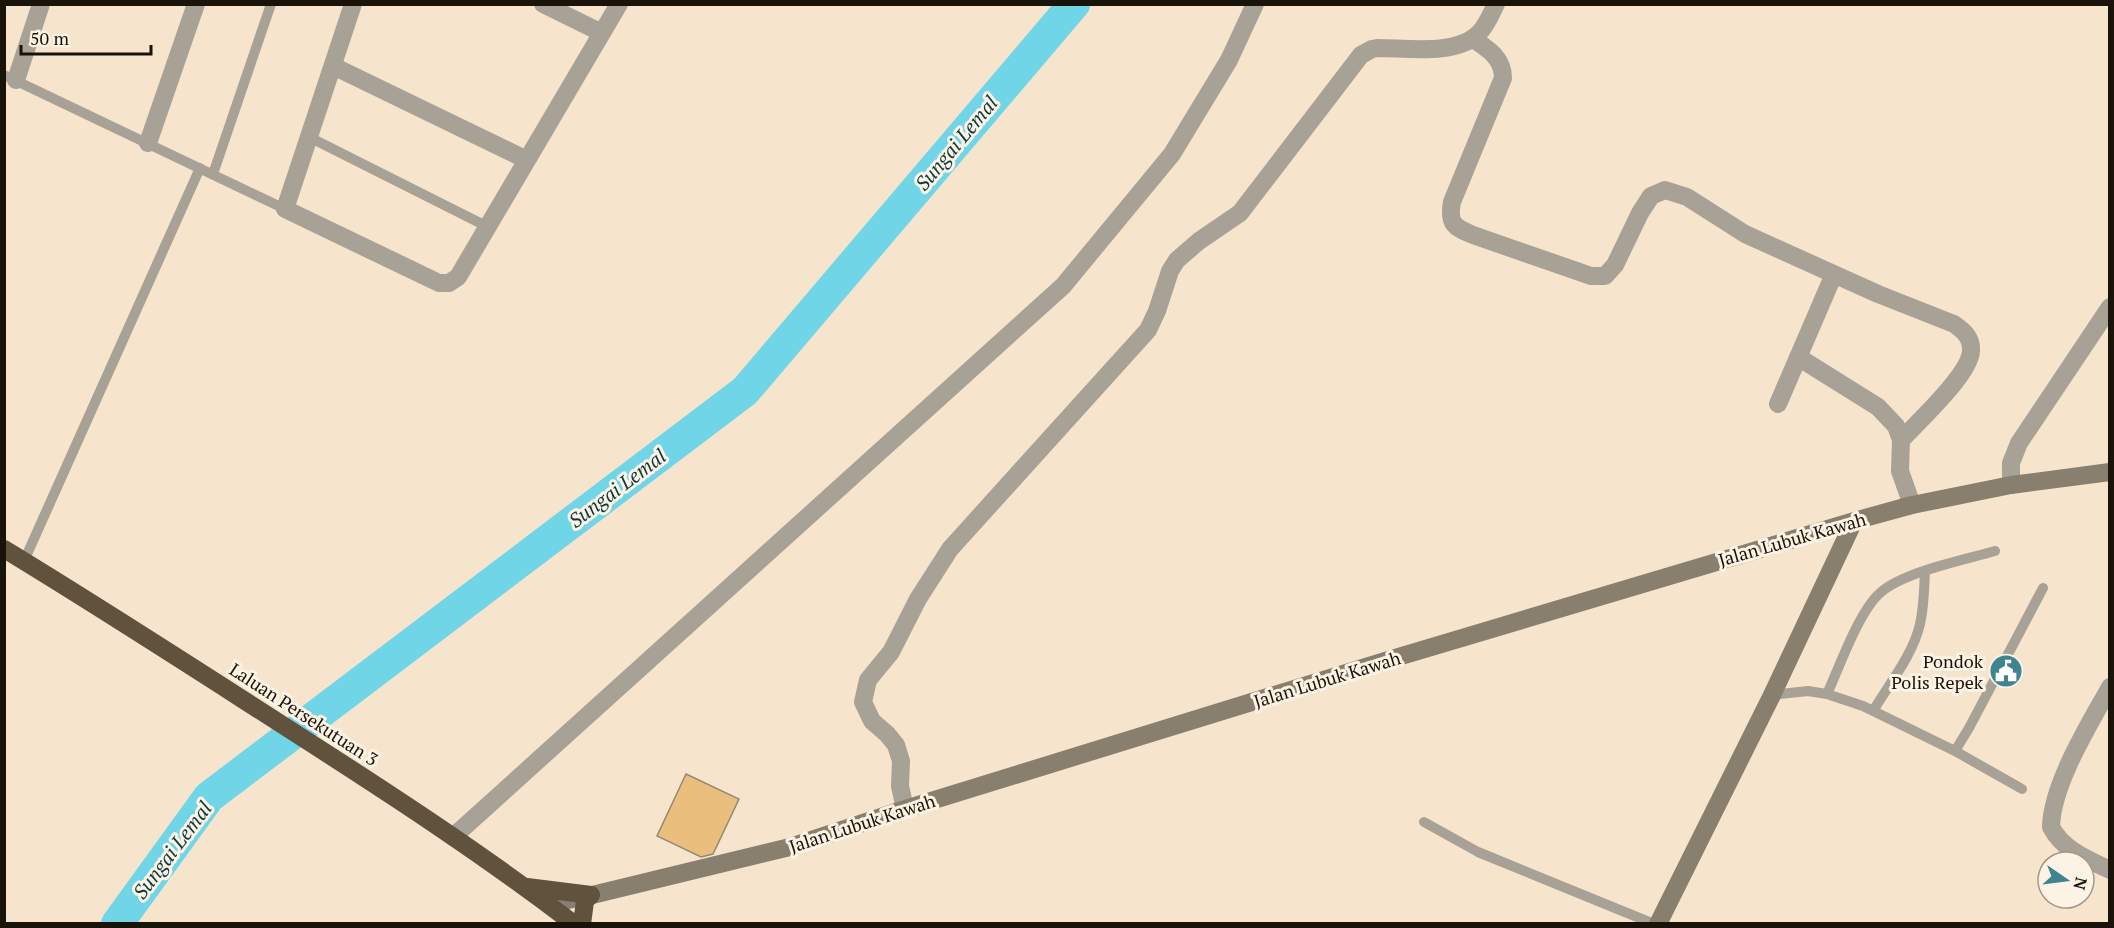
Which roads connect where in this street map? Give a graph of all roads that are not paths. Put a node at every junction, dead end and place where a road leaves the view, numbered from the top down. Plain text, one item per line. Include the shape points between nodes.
1 (41, 4) edge
2 (196, 4) edge
3 (271, 4) edge
4 (353, 4) edge
5 (543, 4) edge
6 (619, 4) edge
7 (1255, 4) edge
8 (1496, 4) edge
9 (602, 33) junction
10 (1473, 39) junction
11 (333, 66) junction
12 (10, 77) edge
13 (309, 137) junction
14 (148, 143) junction
15 (528, 160) junction
16 (200, 168) junction
17 (213, 174) junction
18 (285, 209) junction
19 (488, 227) junction
20 (1834, 274) junction
21 (2109, 307) edge
22 (1798, 357) junction
23 (1778, 404) dead end
24 (1901, 440) junction
25 (2109, 472) edge
26 (2011, 485) junction
27 (1912, 505) junction
28 (1854, 521) junction
29 (4, 549) edge
30 (1995, 551) dead end
31 (24, 561) junction
32 (1925, 572) junction
33 (2043, 588) dead end
34 (2109, 687) edge
35 (1827, 694) junction
36 (1772, 696) junction
37 (1873, 711) junction
38 (1955, 751) junction
39 (2022, 789) dead end
40 (905, 809) junction
41 (1424, 822) dead end
42 (453, 837) junction
43 (2109, 870) edge
44 (526, 887) junction
45 (591, 895) junction
46 (548, 904) junction
47 (574, 924) edge
48 (582, 924) edge
49 (1656, 924) edge

1 - 12 street
2 - 14 street
3 - 17 lane
4 - 11 street
5 - 9 street
6 - 9 street
7 - 42 street via 1229,60 1172,154 1063,286
8 - 10 street
9 - 15 street
10 - 20 street via 1498,59 1503,78 1452,202 1450,213 1455,227 1591,276 1605,276 1615,265 1651,196 1665,190 1686,198 1745,234
10 - 40 street via 1454,47 1377,48 1362,55 1240,213 1177,260 1148,330 950,549 864,691 865,710 896,745
11 - 13 street
11 - 15 street
12 - 14 lane
13 - 18 street
13 - 19 lane
14 - 16 lane
15 - 19 street
16 - 17 lane
16 - 31 lane
17 - 18 lane
18 - 19 street via 439,283 449,283 458,277
20 - 22 street
20 - 24 street via 1954,324 1968,337 1971,353 1966,365
21 - 26 street via 2019,443 2012,463
22 - 23 street
22 - 24 street via 1878,407 1896,426
24 - 27 street via 1900,471
25 - 26 main road, Jalan Lubuk Kawah
26 - 27 main road, Jalan Lubuk Kawah
27 - 28 main road, Jalan Lubuk Kawah
28 - 36 main road
28 - 40 main road, Jalan Lubuk Kawah
29 - 31 highway, Laluan Persekutuan 3
30 - 32 lane
31 - 42 highway, Laluan Persekutuan 3
32 - 35 lane via 1887,587 1869,605
32 - 37 lane via 1917,634
33 - 38 lane
34 - 43 street via 2069,765 2051,827 2066,847
35 - 36 lane via 1808,691
35 - 37 lane
36 - 49 main road
37 - 38 lane
38 - 39 lane
40 - 45 main road, Jalan Lubuk Kawah via 790,847
41 - 49 lane via 1478,852
42 - 44 highway, Laluan Persekutuan 3
44 - 45 highway
44 - 46 highway, Laluan Persekutuan 3
45 - 46 main road, Jalan Lubuk Kawah
45 - 48 highway via 585,901
46 - 47 highway, Laluan Persekutuan 3

